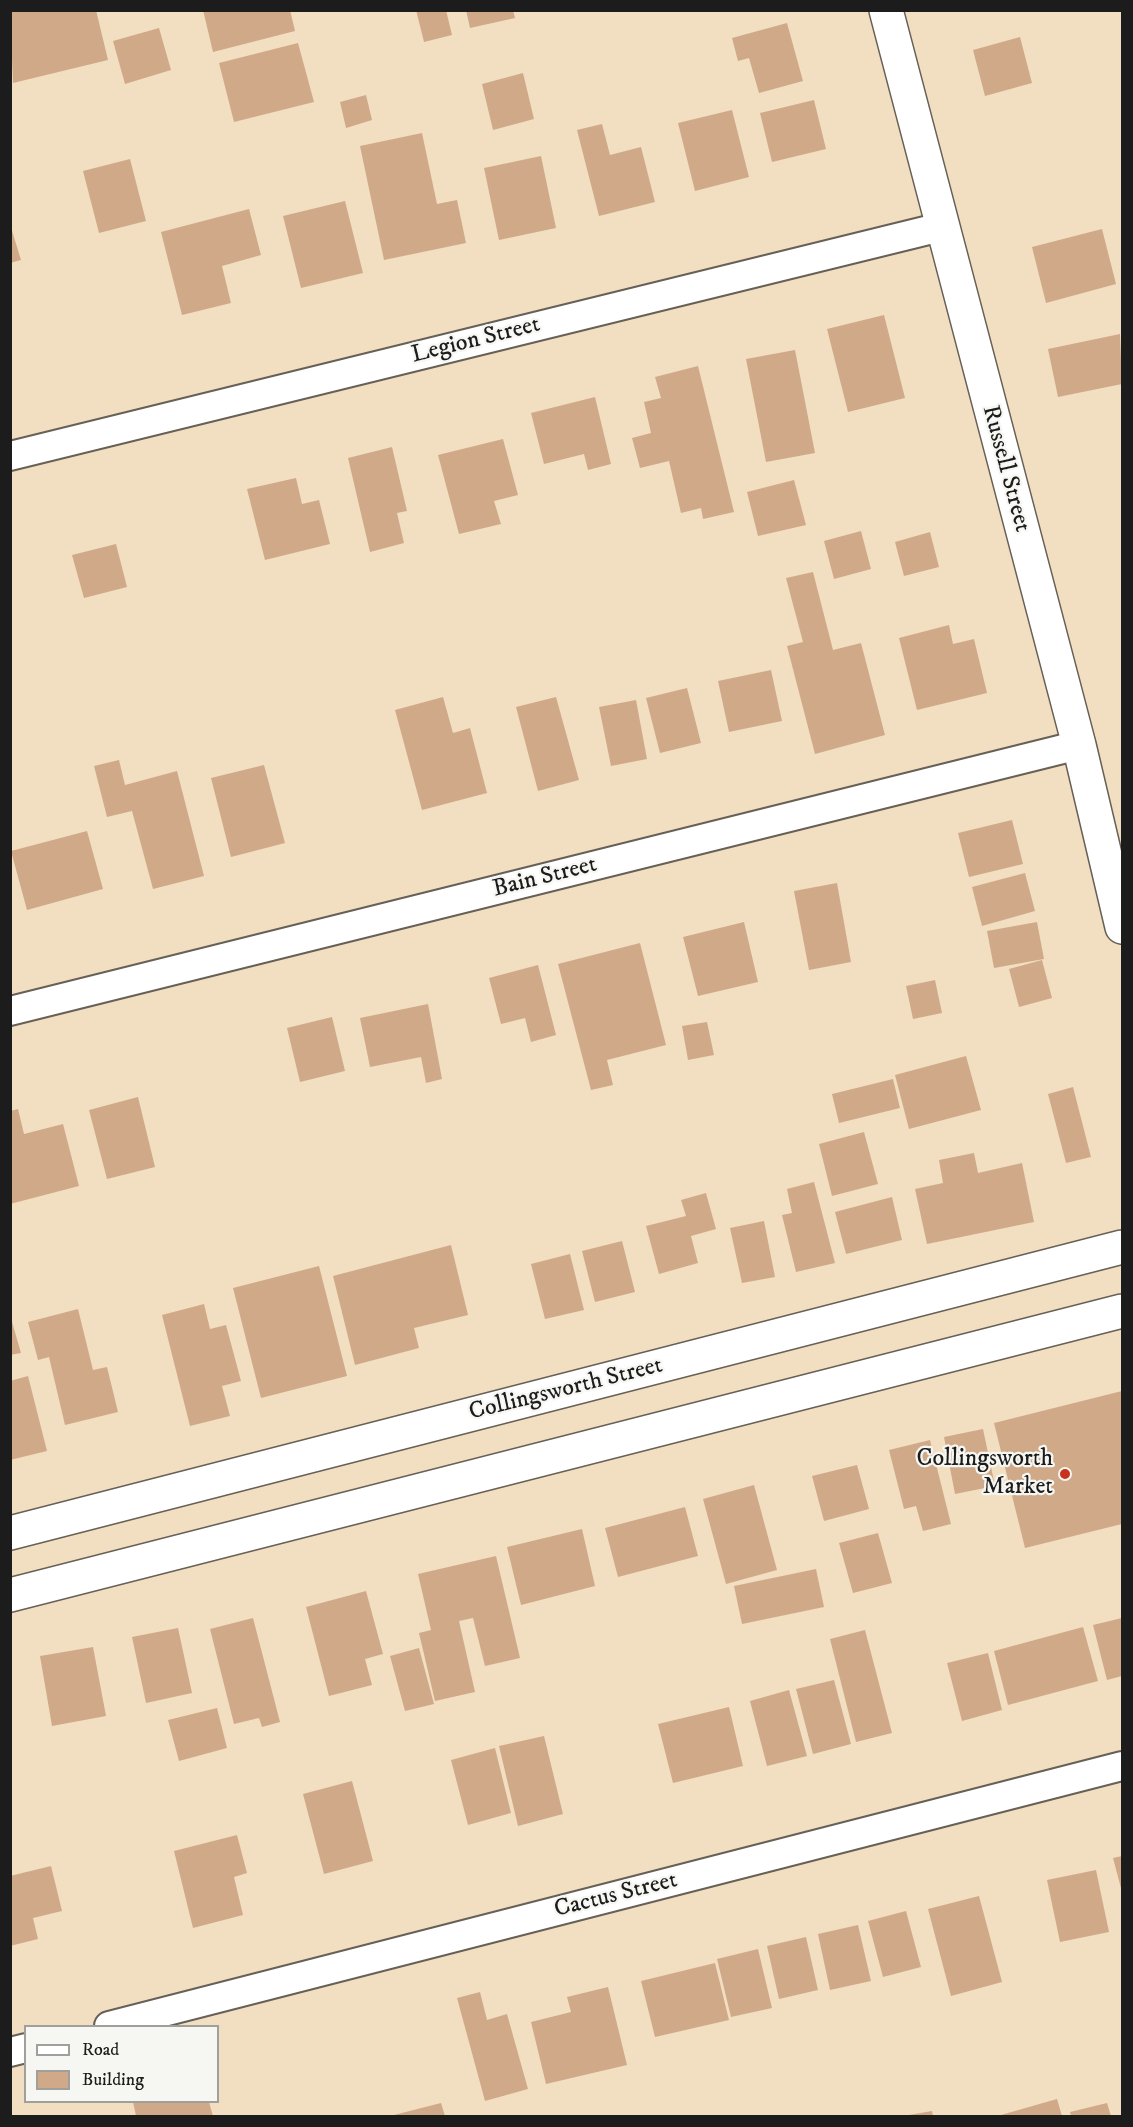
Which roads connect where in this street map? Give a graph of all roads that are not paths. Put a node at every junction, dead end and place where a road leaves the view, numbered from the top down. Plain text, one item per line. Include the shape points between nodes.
1 (886, 10) edge
2 (941, 227) junction
3 (10, 456) edge
4 (1078, 745) junction
5 (1122, 927) edge
6 (10, 1011) edge
7 (1122, 1247) edge
8 (1122, 1311) edge
9 (10, 1533) edge
10 (10, 1595) edge
11 (1122, 1766) edge
12 (113, 2025) edge

1 - 2 main road, Russell Street
2 - 3 street, Legion Street
2 - 4 main road, Russell Street
4 - 5 main road, Russell Street
4 - 6 street, Bain Street
7 - 9 main road, Collingsworth Street
8 - 10 main road
11 - 12 street, Cactus Street

